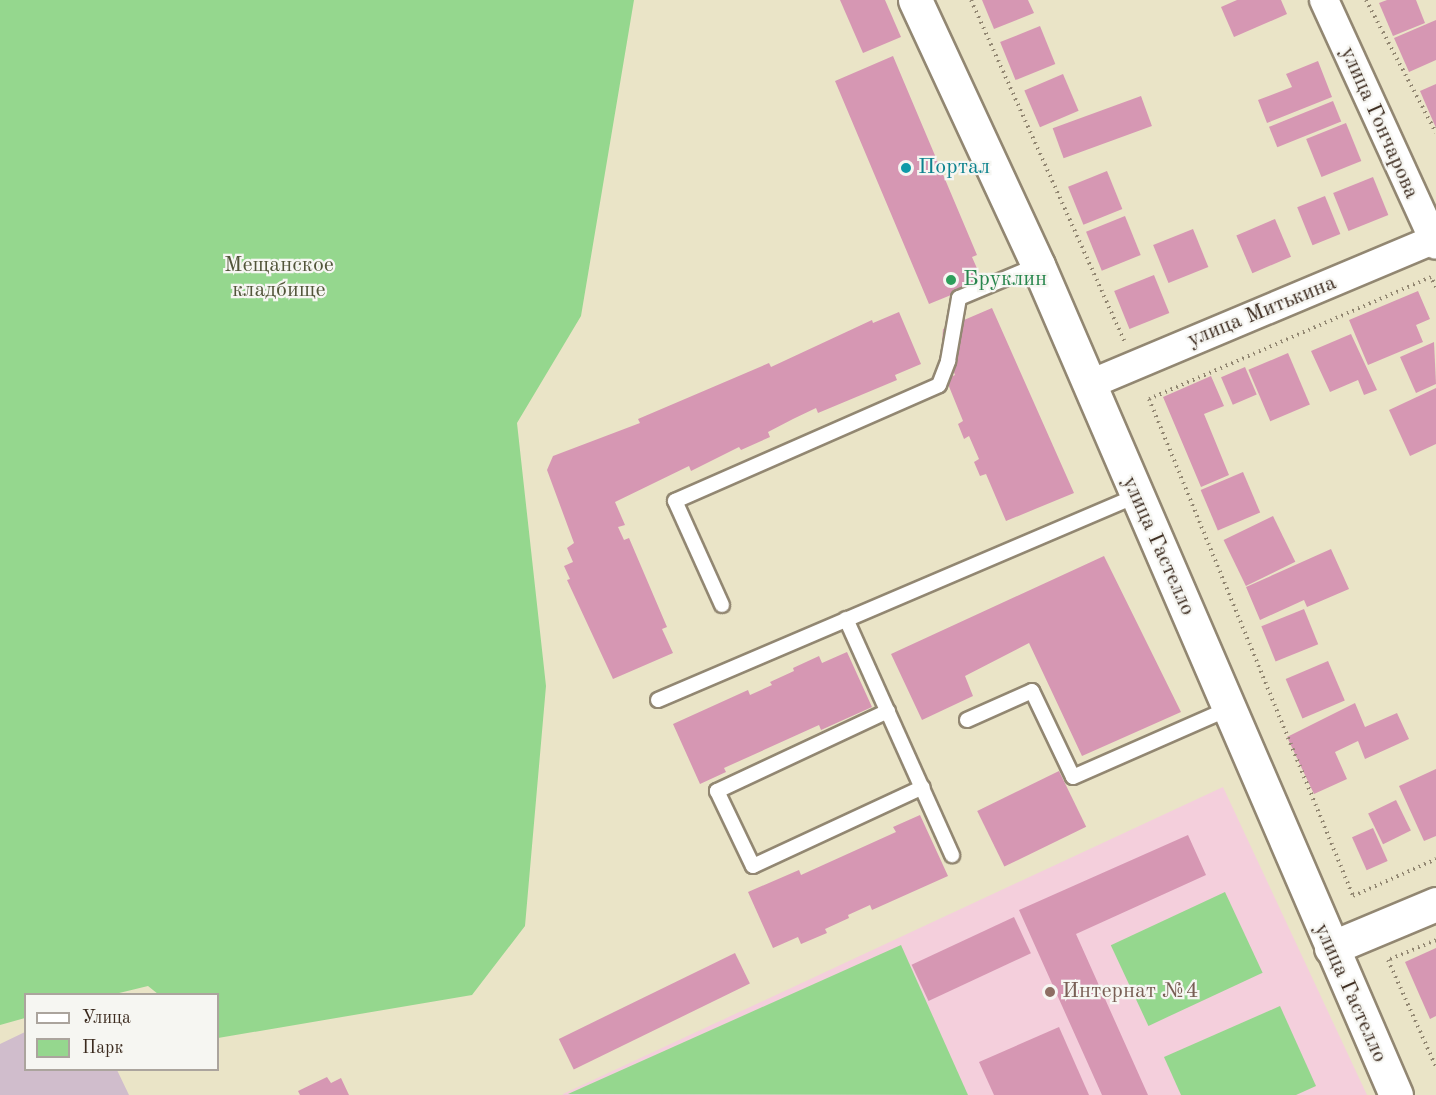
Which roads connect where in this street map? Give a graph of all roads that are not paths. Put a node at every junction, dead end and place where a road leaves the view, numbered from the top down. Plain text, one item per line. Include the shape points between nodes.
1 (915, 0) edge
2 (1324, 0) edge
3 (1435, 241) edge
4 (1038, 265) junction
5 (1088, 385) junction
6 (1136, 496) junction
7 (722, 605) dead end
8 (846, 619) junction
9 (658, 700) dead end
10 (1230, 708) junction
11 (888, 711) junction
12 (967, 720) dead end
13 (923, 787) junction
14 (952, 855) dead end
15 (1436, 904) edge
16 (1331, 948) junction
17 (1396, 1095) edge

1 - 4 street, улица Гастелло
2 - 3 street, улица Гончарова
3 - 5 street, улица Митькина
4 - 5 street, улица Гастелло
4 - 7 lane via 959,298 948,361 939,385 675,501
5 - 6 street, улица Гастелло
6 - 8 lane
6 - 10 street, улица Гастелло
8 - 9 lane
8 - 11 lane
10 - 12 lane via 1073,777 1032,691
10 - 16 street, улица Гастелло
11 - 13 lane
11 - 13 lane via 717,791 722,802 753,866
13 - 14 lane
15 - 16 street
16 - 17 street, улица Гастелло

